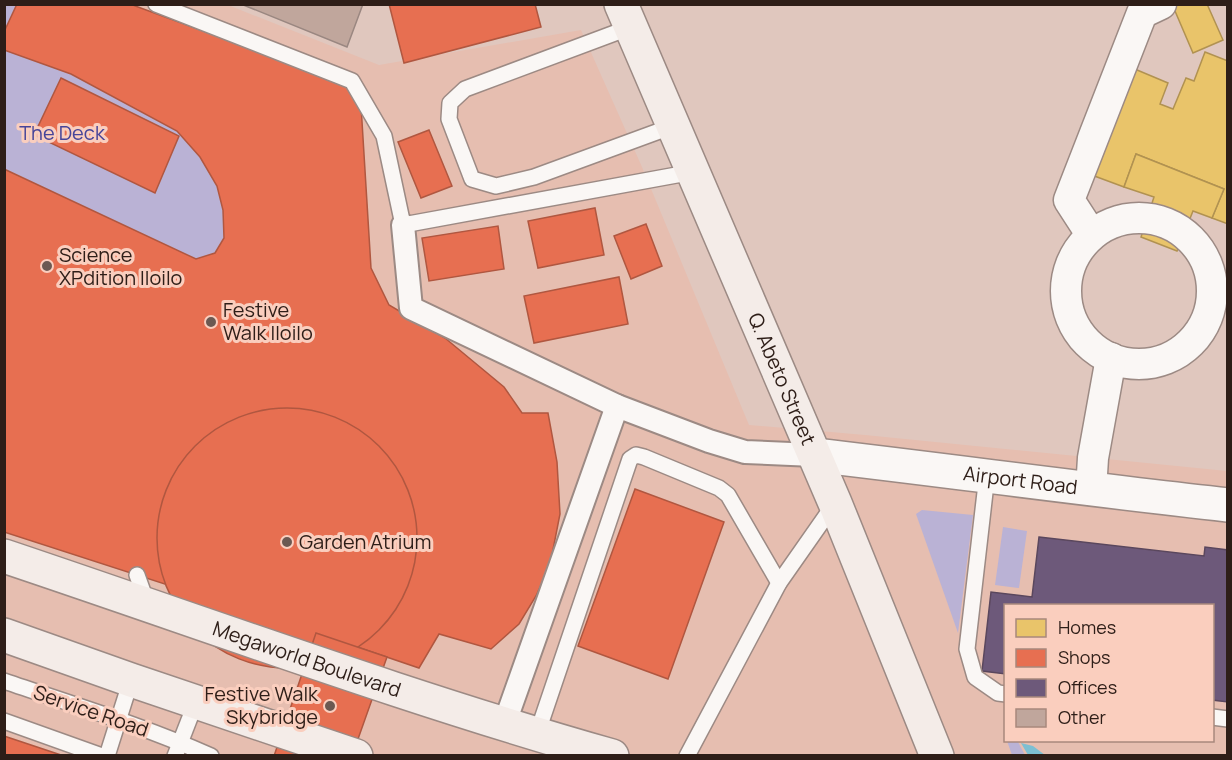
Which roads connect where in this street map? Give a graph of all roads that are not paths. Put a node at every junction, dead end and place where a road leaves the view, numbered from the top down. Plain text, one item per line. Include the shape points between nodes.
1 (156, 4) edge
2 (1161, 4) edge
3 (626, 16) edge
4 (673, 126) junction
5 (693, 172) junction
6 (403, 225) junction
7 (1091, 234) junction
8 (1220, 289) edge
9 (1111, 358) junction
10 (617, 406) junction
11 (814, 455) junction
12 (987, 475) junction
13 (1092, 490) junction
14 (835, 503) junction
15 (1227, 505) edge
16 (4, 556) edge
17 (779, 583) junction
18 (4, 635) edge
19 (131, 680) junction
20 (4, 681) edge
21 (1004, 694) edge
22 (196, 702) junction
23 (118, 719) junction
24 (4, 721) edge
25 (504, 725) junction
26 (537, 734) junction
27 (178, 749) edge
28 (102, 756) edge
29 (107, 756) edge
30 (211, 756) edge
31 (357, 756) edge
32 (612, 756) edge
33 (687, 756) edge
34 (937, 756) edge

1 - 6 lane via 352,81 384,136
2 - 7 street via 1142,13 1069,200
3 - 4 main road, Q. Abeto Street
3 - 4 lane via 465,89 450,103 449,119 472,179 496,186 534,177
4 - 5 main road, Q. Abeto Street
5 - 6 lane
5 - 11 main road, Q. Abeto Street
6 - 10 street via 411,308
7 - 8 street via 1111,222 1134,217 1158,220 1180,230 1197,246
7 - 9 street via 1076,253 1067,275 1066,299 1072,322 1087,342
8 - 9 street via 1196,337 1177,354 1154,363
9 - 13 street via 1093,458
10 - 11 street via 746,452
10 - 25 street
11 - 12 street, Airport Road
11 - 14 main road, Q. Abeto Street
12 - 13 street, Airport Road
12 - 21 lane via 967,649 975,676
13 - 15 street, Airport Road
14 - 17 lane
14 - 34 main road, Q. Abeto Street
16 - 25 main road, Megaworld Boulevard via 142,589 275,650
17 - 26 lane via 728,495 636,455 630,459
17 - 33 lane
18 - 19 main road
19 - 22 main road
19 - 23 lane
20 - 23 lane, Service Road
22 - 27 lane
22 - 31 main road
23 - 27 lane, Service Road
23 - 29 lane
24 - 28 lane
25 - 26 main road, Megaworld Boulevard
26 - 32 main road, Megaworld Boulevard
27 - 30 lane, Service Road

